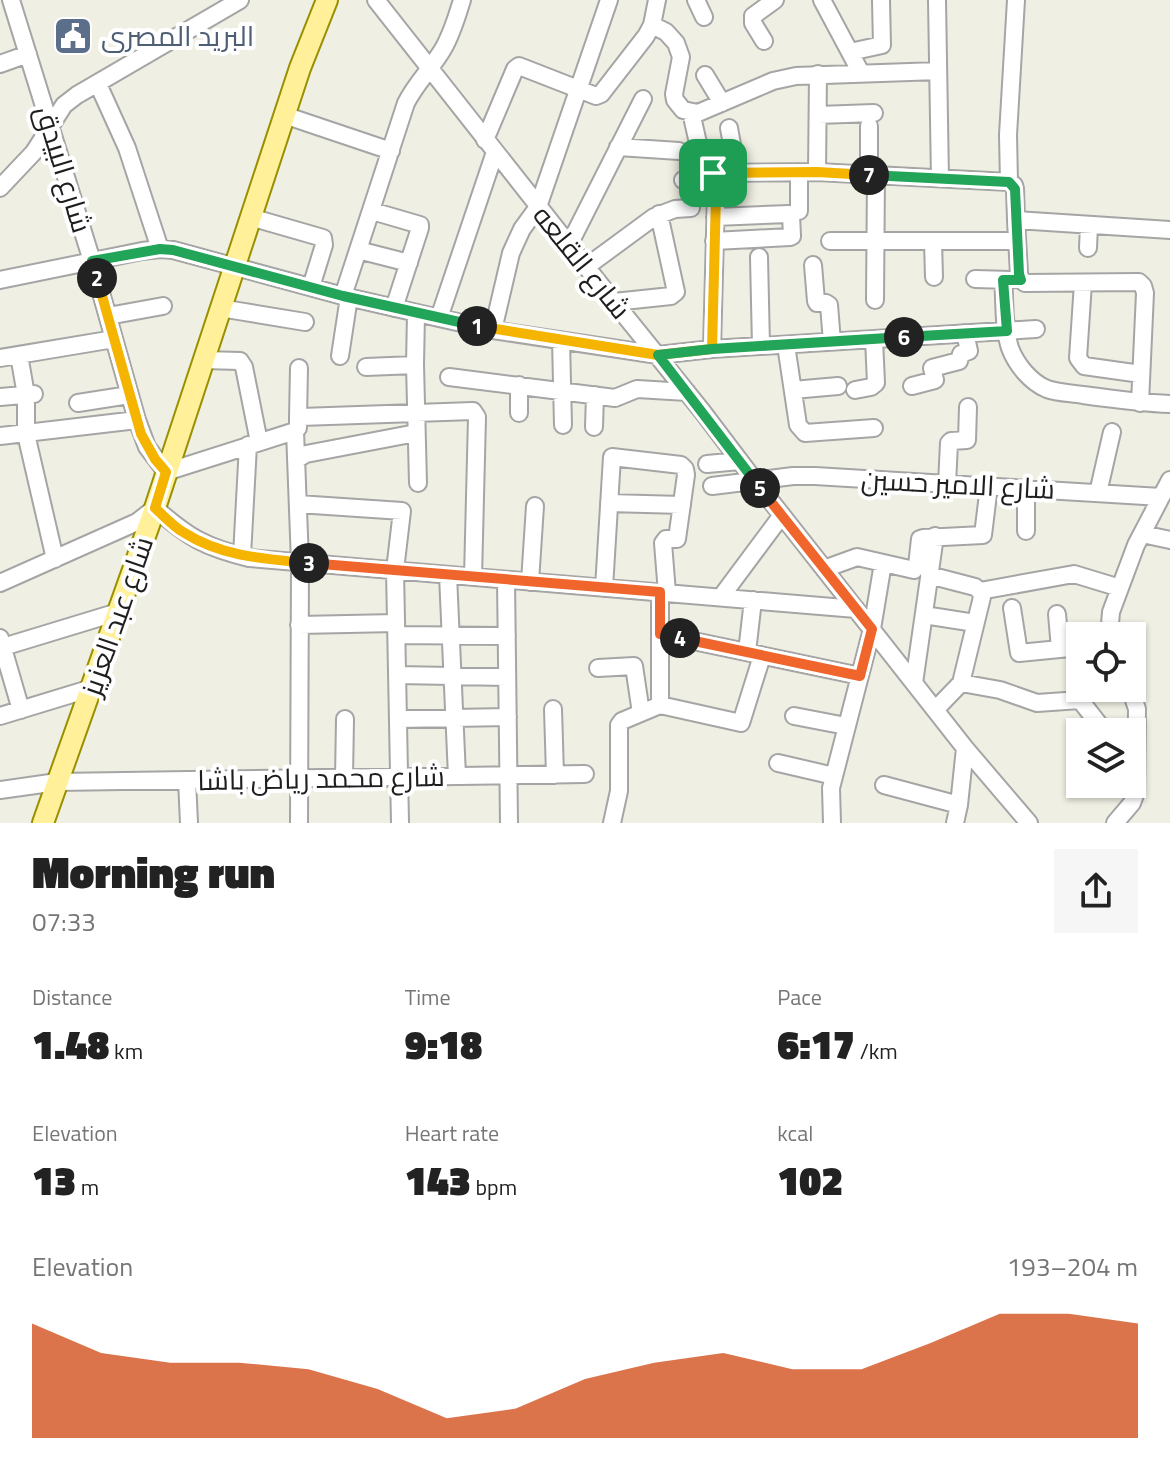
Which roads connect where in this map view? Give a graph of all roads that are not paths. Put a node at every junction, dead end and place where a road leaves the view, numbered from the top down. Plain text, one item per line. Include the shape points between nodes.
1 (11, 0) edge
2 (240, 0) edge
3 (327, 0) edge
4 (376, 0) edge
5 (462, 0) edge
6 (609, 0) edge
7 (657, 0) edge
8 (696, 0) edge
9 (775, 0) edge
10 (822, 0) edge
11 (881, 0) edge
12 (937, 0) edge
13 (1016, 0) edge
14 (704, 17) dead end
15 (652, 25) junction
16 (764, 41) dead end
17 (850, 52) junction
18 (28, 54) junction
19 (0, 64) edge
20 (430, 69) junction
21 (938, 71) junction
22 (861, 73) junction
23 (818, 74) junction
24 (705, 75) dead end
25 (98, 84) junction
26 (579, 90) junction
27 (643, 99) dead end
28 (722, 103) junction
29 (691, 112) junction
30 (284, 115) junction
31 (818, 115) junction
32 (51, 125) junction
33 (729, 128) dead end
34 (490, 146) junction
35 (618, 147) junction
36 (391, 151) junction
37 (679, 151) dead end
38 (737, 172) junction
39 (799, 172) junction
40 (817, 172) junction
41 (709, 174) junction
42 (873, 175) junction
43 (940, 179) junction
44 (683, 180) dead end
45 (2, 182) edge
46 (1009, 182) junction
47 (538, 207) junction
48 (691, 208) dead end
49 (372, 211) junction
50 (799, 211) dead end
51 (659, 214) junction
52 (250, 217) junction
53 (715, 217) junction
54 (1016, 220) junction
55 (1089, 225) junction
56 (1170, 230) edge
57 (714, 241) junction
58 (830, 241) dead end
59 (876, 241) junction
60 (933, 241) junction
61 (1017, 241) junction
62 (569, 245) junction
63 (1088, 248) dead end
64 (160, 249) junction
65 (358, 250) junction
66 (759, 257) dead end
67 (92, 261) junction
68 (409, 263) junction
69 (813, 265) dead end
70 (234, 266) junction
71 (586, 267) junction
72 (934, 277) dead end
73 (975, 279) dead end
74 (0, 280) edge
75 (1003, 280) junction
76 (1021, 280) junction
77 (1083, 283) junction
78 (311, 287) junction
79 (346, 297) junction
80 (875, 300) dead end
81 (614, 302) junction
82 (163, 306) dead end
83 (220, 308) junction
84 (394, 308) junction
85 (416, 313) junction
86 (108, 316) junction
87 (439, 318) junction
88 (305, 322) dead end
89 (1036, 329) dead end
90 (493, 330) junction
91 (1007, 331) junction
92 (965, 333) junction
93 (114, 339) junction
94 (874, 339) junction
95 (561, 340) junction
96 (832, 342) junction
97 (786, 345) junction
98 (761, 346) junction
99 (712, 349) junction
100 (19, 355) junction
101 (658, 355) junction
102 (340, 356) dead end
103 (0, 358) edge
104 (203, 360) junction
105 (415, 365) junction
106 (366, 367) dead end
107 (299, 368) dead end
108 (1141, 374) junction
109 (449, 377) dead end
110 (519, 385) junction
111 (838, 386) dead end
112 (912, 386) dead end
113 (793, 390) junction
114 (855, 390) dead end
115 (562, 391) junction
116 (687, 392) junction
117 (32, 394) junction
118 (129, 395) junction
119 (595, 395) junction
120 (0, 397) edge
121 (78, 403) dead end
122 (1140, 403) junction
123 (1170, 404) edge
124 (968, 407) dead end
125 (415, 413) junction
126 (519, 413) dead end
127 (137, 420) junction
128 (297, 425) junction
129 (563, 425) dead end
130 (594, 427) dead end
131 (874, 428) dead end
132 (1112, 432) dead end
133 (416, 433) junction
134 (26, 434) junction
135 (0, 436) edge
136 (254, 443) junction
137 (296, 460) junction
138 (740, 461) junction
139 (707, 464) dead end
140 (166, 472) junction
141 (755, 481) junction
142 (418, 483) dead end
143 (947, 484) junction
144 (712, 486) dead end
145 (989, 486) junction
146 (1167, 487) edge
147 (1026, 488) junction
148 (1098, 493) junction
149 (609, 503) junction
150 (298, 504) junction
151 (682, 505) junction
152 (535, 506) dead end
153 (155, 508) junction
154 (782, 515) junction
155 (1026, 531) dead end
156 (1142, 534) junction
157 (935, 536) junction
158 (1170, 540) edge
159 (242, 556) junction
160 (55, 559) junction
161 (300, 562) junction
162 (883, 563) junction
163 (824, 569) junction
164 (395, 570) junction
165 (448, 575) junction
166 (929, 575) junction
167 (473, 577) junction
168 (506, 580) junction
169 (530, 582) junction
170 (0, 583) edge
171 (604, 588) junction
172 (1120, 588) junction
173 (980, 591) junction
174 (664, 593) junction
175 (721, 597) junction
176 (753, 600) junction
177 (1012, 608) dead end
178 (856, 609) junction
179 (118, 612) junction
180 (1057, 614) dead end
181 (924, 615) junction
182 (1110, 622) edge
183 (975, 623) junction
184 (299, 625) junction
185 (397, 629) junction
186 (872, 629) junction
187 (660, 634) junction
188 (451, 635) junction
189 (507, 636) junction
190 (1, 642) edge
191 (1066, 648) edge
192 (1060, 649) junction
193 (754, 654) junction
194 (598, 668) dead end
195 (397, 675) junction
196 (453, 676) junction
197 (860, 676) junction
198 (507, 677) junction
199 (914, 683) junction
200 (961, 683) junction
201 (92, 688) junction
202 (660, 705) junction
203 (553, 709) dead end
204 (21, 710) junction
205 (935, 710) junction
206 (641, 713) junction
207 (0, 716) edge
208 (794, 716) dead end
209 (508, 717) junction
210 (454, 718) junction
211 (1094, 718) edge
212 (345, 719) dead end
213 (398, 719) junction
214 (846, 726) junction
215 (965, 748) junction
216 (778, 763) dead end
217 (585, 774) dead end
218 (509, 775) junction
219 (555, 775) junction
220 (457, 776) junction
221 (834, 776) junction
222 (399, 777) junction
223 (298, 778) junction
224 (344, 778) junction
225 (187, 780) junction
226 (57, 782) junction
227 (884, 785) dead end
228 (0, 790) edge
229 (1134, 798) edge
230 (959, 805) junction
231 (43, 823) edge
232 (189, 823) edge
233 (299, 823) edge
234 (400, 823) edge
235 (509, 823) edge
236 (612, 823) edge
237 (832, 823) edge
238 (955, 823) edge
239 (1029, 823) edge
240 (1115, 823) edge

1 - 18 street, شارع البيدق
2 - 25 street
3 - 30 main road, شارع عبد العزيز
4 - 20 street, شارع القلعه
5 - 20 street
6 - 26 street
7 - 15 street
8 - 14 street
9 - 16 street via 753,16
10 - 17 street
11 - 17 street via 882,45
12 - 21 street
13 - 46 street
15 - 26 street via 601,94
15 - 29 street via 676,43 681,57 675,100
17 - 22 street
18 - 19 street
18 - 32 street, شارع البيدق
20 - 34 street, شارع القلعه
20 - 36 street via 406,103
21 - 22 street
21 - 43 street
22 - 23 street
23 - 28 street via 773,81
23 - 31 street
24 - 28 street
25 - 32 street via 64,105
25 - 64 street via 127,148
26 - 34 street via 519,66
26 - 47 street
27 - 35 street
28 - 29 street
29 - 41 street
30 - 36 street
30 - 52 main road, شارع عبد العزيز
31 - 40 street
31 - 42 street via 871,120
32 - 45 street via 34,152
32 - 67 street, شارع البيدق
33 - 38 street
34 - 47 street, شارع القلعه
34 - 87 street
35 - 37 street
35 - 62 street
36 - 49 street
38 - 39 street
38 - 41 street
39 - 40 street
39 - 50 street
40 - 42 street
41 - 44 street
41 - 53 street via 716,191
42 - 43 street
42 - 59 street
43 - 46 street
46 - 54 street via 1015,189
47 - 62 street, شارع القلعه
47 - 90 street via 511,253
48 - 51 street
49 - 65 street
49 - 68 street via 420,225
51 - 71 street
51 - 81 street via 675,294
52 - 70 main road, شارع عبد العزيز
52 - 78 street via 323,238
53 - 57 street
53 - 57 street via 790,214 792,236
54 - 55 street
54 - 61 street
55 - 56 street
55 - 63 street
57 - 99 street
58 - 59 street
59 - 60 street
59 - 80 street
60 - 61 street
60 - 72 street
61 - 76 street
62 - 71 street, شارع القلعه
64 - 67 street
64 - 70 street
65 - 68 street
65 - 79 street
66 - 98 street
67 - 74 street
67 - 86 street, شارع البيدق
68 - 84 street
69 - 96 street via 816,301 829,305
70 - 78 street
70 - 83 main road, شارع عبد العزيز
71 - 81 street, شارع القلعه
73 - 75 street
75 - 76 street
75 - 91 street
76 - 77 street
77 - 108 street via 1080,362
77 - 108 street via 1143,286
78 - 79 street
79 - 84 street
79 - 102 street
81 - 101 street, شارع القلعه
82 - 86 street
83 - 88 street
83 - 104 main road, شارع عبد العزيز
84 - 85 street
85 - 87 street
85 - 105 street
86 - 93 street, شارع البيدق
87 - 90 street
89 - 91 street
90 - 95 street
91 - 92 street
91 - 122 street via 1016,361 1047,389
92 - 94 street
92 - 112 street via 969,351 959,361 932,368 935,380
93 - 100 street
93 - 118 street, شارع البيدق
94 - 96 street
94 - 114 street via 876,383
95 - 101 street
95 - 115 street
96 - 97 street
97 - 98 street
97 - 113 street
98 - 99 street
99 - 101 street
100 - 103 street
100 - 117 street
101 - 116 street, شارع القلعه
104 - 136 street via 240,361 244,367
104 - 140 main road, شارع عبد العزيز
105 - 106 street
105 - 125 street
107 - 128 street
108 - 122 street
109 - 110 street
110 - 115 street
110 - 126 street
111 - 113 street
113 - 131 street via 798,425 805,433
115 - 119 street
115 - 129 street
116 - 119 street via 637,389 615,398
116 - 138 street, شارع القلعه
117 - 120 street
117 - 134 street
118 - 121 street
118 - 127 street, شارع البيدق
119 - 130 street
122 - 123 street
124 - 143 street via 967,440 949,443
125 - 128 street
125 - 133 street
125 - 167 street via 467,410 477,417
127 - 134 street
127 - 140 street, شارع البيدق via 147,447
128 - 136 street
128 - 137 street
132 - 148 street
133 - 137 street
133 - 142 street
134 - 135 street
134 - 160 street
136 - 140 street
136 - 159 street
137 - 150 street
138 - 139 street
138 - 141 street, شارع القلعه
140 - 153 main road, شارع عبد العزيز
141 - 143 street, شارع الامير حسين via 804,476
141 - 144 street, شارع الامير حسين
141 - 154 street, شارع القلعه
143 - 145 street, شارع الامير حسين
145 - 147 street, شارع الامير حسين
145 - 157 street via 983,535
146 - 148 street, شارع الامير حسين
146 - 156 street
147 - 148 street, شارع الامير حسين
147 - 155 street
149 - 151 street
149 - 151 street via 612,457 681,465 686,475
149 - 171 street
150 - 161 street
150 - 164 street via 402,511
151 - 174 street via 677,539 663,543
152 - 169 street
153 - 159 street via 182,532
153 - 160 street via 137,522
153 - 179 main road, شارع عبد العزيز
154 - 163 street, شارع القلعه
154 - 175 street
156 - 158 street
156 - 172 street
157 - 162 street via 920,539 914,570
157 - 166 street
159 - 161 street
160 - 170 street
161 - 164 street
161 - 184 street
162 - 163 street via 857,557
162 - 186 street
163 - 178 street, شارع القلعه
164 - 165 street
164 - 185 street
165 - 167 street
165 - 188 street
166 - 173 street
166 - 181 street
167 - 168 street
168 - 169 street
168 - 189 street
169 - 171 street
171 - 174 street
172 - 173 street via 1074,574
172 - 182 street
173 - 183 street
174 - 175 street
174 - 187 street
175 - 176 street
176 - 178 street
176 - 193 street
177 - 192 street via 1019,653
178 - 186 street, شارع القلعه
179 - 190 street
179 - 201 main road, شارع عبد العزيز
180 - 192 street
181 - 183 street
181 - 199 street
183 - 200 street
184 - 185 street
184 - 223 street
185 - 188 street
185 - 195 street
186 - 197 street
186 - 199 street, شارع القلعه
187 - 193 street
187 - 202 street
188 - 189 street
188 - 196 street
189 - 198 street
190 - 204 street
191 - 192 street
193 - 197 street
193 - 202 street via 741,723
194 - 206 street via 634,666
195 - 196 street
195 - 213 street
196 - 198 street
196 - 210 street
197 - 214 street
198 - 209 street
199 - 205 street, شارع القلعه
200 - 205 street
200 - 211 street via 1037,703 1080,700
201 - 204 street
201 - 226 main road, شارع عبد العزيز
202 - 206 street
203 - 219 street
204 - 207 street
205 - 215 street, شارع القلعه
206 - 236 street via 619,725 619,791
208 - 214 street
209 - 210 street
209 - 218 street
210 - 213 street
210 - 220 street
212 - 224 street
213 - 222 street
214 - 221 street
215 - 230 street
215 - 239 street, شارع القلعه
216 - 221 street
217 - 219 street, شارع محمد رياض باشا
218 - 219 street, شارع محمد رياض باشا
218 - 220 street, شارع محمد رياض باشا
218 - 235 street
220 - 222 street, شارع محمد رياض باشا
221 - 237 street
222 - 224 street, شارع محمد رياض باشا
222 - 234 street
223 - 224 street, شارع محمد رياض باشا
223 - 225 street, شارع محمد رياض باشا
223 - 233 street
225 - 226 street, شارع محمد رياض باشا
225 - 232 street
226 - 228 street, شارع محمد رياض باشا
226 - 231 main road, شارع عبد العزيز
227 - 230 street
229 - 240 street
230 - 238 street

